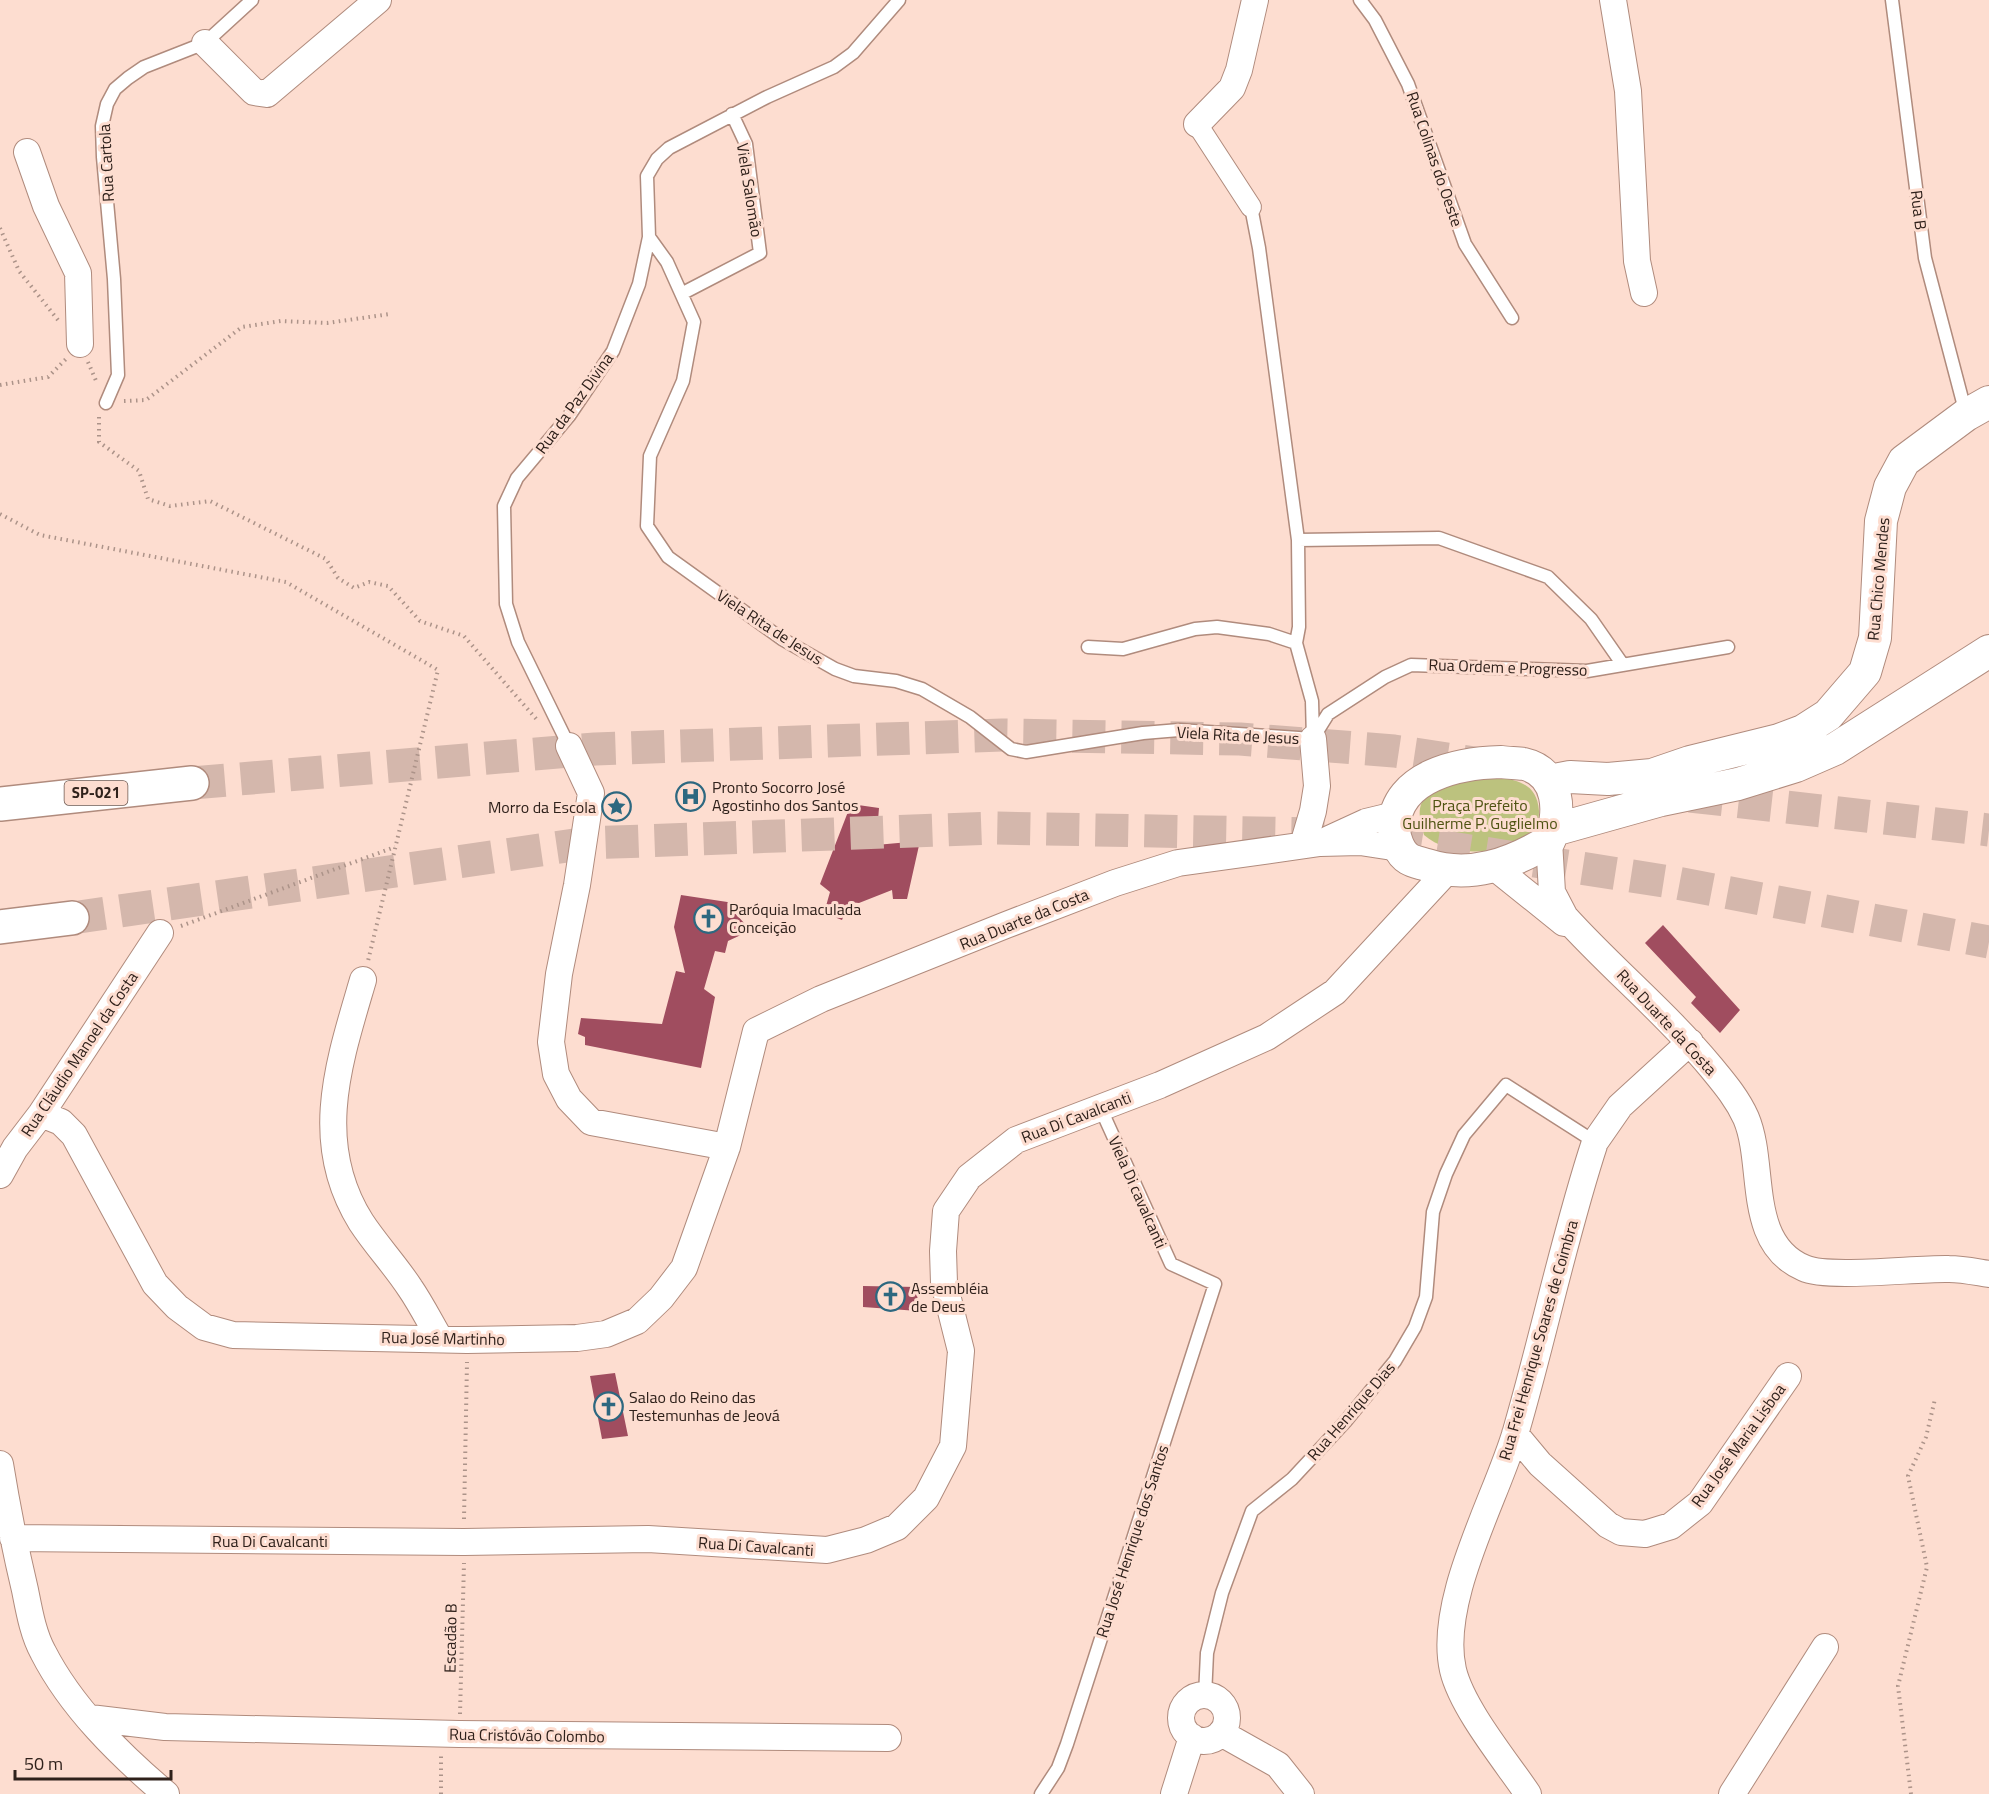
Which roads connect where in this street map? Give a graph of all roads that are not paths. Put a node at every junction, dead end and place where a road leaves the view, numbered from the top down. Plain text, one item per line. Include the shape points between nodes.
1 (252, 0) edge
2 (378, 0) edge
3 (899, 0) edge
4 (1255, 0) edge
5 (1360, 0) edge
6 (1613, 0) edge
7 (1892, 0) edge
8 (205, 43) junction
9 (732, 114) junction
10 (1197, 124) joint
11 (27, 152) dead end
12 (1251, 207) joint
13 (650, 237) junction
14 (1644, 292) dead end
15 (683, 293) junction
16 (1512, 318) dead end
17 (80, 344) road end
18 (106, 402) road end
19 (1977, 409) edge
20 (1298, 540) junction
21 (1296, 643) junction
22 (1088, 647) dead end
23 (1728, 647) dead end
24 (1989, 651) edge
25 (1623, 665) junction
26 (1312, 739) junction
27 (569, 746) joint
28 (1550, 781) junction
29 (192, 783) tunnel mouth
30 (0, 804) edge
31 (1395, 815) junction
32 (1551, 836) junction
33 (1312, 844) junction
34 (1399, 848) junction
35 (1493, 866) junction
36 (1448, 870) junction
37 (72, 918) tunnel mouth
38 (0, 927) edge
39 (160, 933) road end
40 (1583, 937) junction
41 (363, 980) road end
42 (756, 1031) joint
43 (1690, 1042) junction
44 (1100, 1107) junction
45 (41, 1114) junction
46 (1594, 1142) junction
47 (727, 1147) junction
48 (0, 1175) edge
49 (1989, 1274) edge
50 (1215, 1284) joint
51 (440, 1339) junction
52 (1788, 1376) dead end
53 (1515, 1434) junction
54 (0, 1464) edge
55 (13, 1539) junction
56 (1825, 1647) dead end
57 (1205, 1696) junction
58 (90, 1718) junction
59 (165, 1727) junction
60 (1221, 1733) junction
61 (1192, 1737) junction
62 (888, 1738) dead end
63 (125, 1757) junction
64 (166, 1794) edge
65 (1041, 1794) edge
66 (1174, 1794) edge
67 (1300, 1794) edge
68 (1528, 1794) edge
69 (1732, 1794) edge

1 - 8 lane, Rua Cartola
2 - 8 street via 267,94 254,92
3 - 9 lane, Rua da Paz Divina via 853,53 834,67
4 - 10 street via 1232,88
5 - 16 lane, Rua Colinas do Oeste via 1375,20 1408,84 1465,244
6 - 14 street via 1628,91 1637,261
7 - 19 lane, Rua B via 1925,258
8 - 18 lane, Rua Cartola via 144,67 115,89 107,104 102,126 103,156 113,258 118,375
9 - 13 lane, Rua da Paz Divina via 669,148 657,159 647,176
9 - 15 lane, Viela Salomão via 746,144 760,254
10 - 12 street
11 - 17 street via 46,206 78,273
12 - 20 lane
13 - 15 lane, Viela Rita de Jesus
13 - 27 lane, Rua da Paz Divina via 639,284 613,351 569,416 517,478 504,506 506,603 518,642
15 - 26 lane, Viela Rita de Jesus via 694,321 683,381 650,456 647,526 668,557 782,639 835,669 854,676 896,681 942,699 1011,749 1026,752 1179,730
19 - 28 street, Rua Chico Mendes via 1904,461 1890,487 1881,521 1875,638 1865,672 1828,715 1779,740 1652,775
20 - 21 lane
20 - 25 lane via 1438,538 1548,577 1591,619
21 - 22 lane via 1269,634 1217,627 1195,629 1123,649
21 - 26 lane via 1312,701
23 - 25 lane, Rua Ordem e Progresso
24 - 32 street via 1835,749 1796,766 1738,784 1661,800
25 - 26 lane, Rua Ordem e Progresso via 1587,671 1411,665 1328,714
26 - 33 street via 1317,786
27 - 47 street via 591,793 578,885 559,974 551,1042 556,1074 569,1099 591,1122
28 - 31 street via 1526,764 1481,762 1460,766 1422,781 1403,799
28 - 32 street via 1557,800
29 - 30 highway, SP-021
31 - 33 street, Rua Duarte da Costa
31 - 34 street
32 - 35 street via 1526,855
32 - 40 street, Rua Duarte da Costa via 1552,891 1565,916
33 - 34 street, Rua Duarte da Costa via 1360,842
33 - 42 street, Rua Duarte da Costa via 1178,863 1115,883 821,999
34 - 36 street via 1409,859
35 - 36 street
35 - 40 street, Rua Duarte da Costa
36 - 44 street, Rua Di Cavalcanti via 1335,992 1267,1037 1170,1081
37 - 38 highway
39 - 45 street, Rua Cláudio Manoel da Costa
40 - 43 street, Rua Duarte da Costa
41 - 51 street via 339,1061 333,1106 334,1149 343,1184 361,1221 411,1289
42 - 47 street, Rua José Martinho
43 - 46 street, Rua Frei Henrique Soares de Coimbra via 1620,1106
43 - 49 street, Rua Duarte da Costa via 1739,1102 1750,1128 1762,1210 1770,1236 1785,1257 1805,1269 1837,1272 1951,1269
44 - 50 lane, Viela Di cavalcanti via 1171,1264
44 - 55 street, Rua Di Cavalcanti via 1016,1140 969,1177 946,1211 944,1283 961,1351 953,1446 926,1498 897,1527 866,1540 827,1550 648,1539
45 - 48 street, Rua Cláudio Manoel da Costa
45 - 51 street, Rua José Martinho via 61,1122 74,1136 155,1284 204,1327 233,1335
46 - 53 street, Rua Frei Henrique Soares de Coimbra
46 - 57 lane, Rua Henrique Dias via 1506,1085 1464,1135 1433,1212 1426,1297 1415,1327 1395,1361 1345,1422 1292,1479 1252,1511 1222,1593 1207,1653
47 - 51 street, Rua José Martinho via 684,1268 637,1321 606,1334 577,1338
50 - 65 lane, Rua José Henrique dos Santos via 1067,1744 1058,1768
52 - 53 street, Rua José Maria Lisboa via 1700,1503 1671,1526 1645,1534 1621,1532 1608,1524 1540,1464
53 - 68 street, Rua Frei Henrique Soares de Coimbra via 1475,1539 1455,1608 1451,1639 1453,1670 1466,1701
54 - 55 street
55 - 58 street via 42,1651
56 - 69 street
57 - 60 street via 1220,1701 1226,1711 1227,1723
57 - 61 street via 1187,1703 1181,1714 1182,1726
58 - 59 street, Rua Cristóvão Colombo
58 - 63 street
59 - 62 street, Rua Cristóvão Colombo
59 - 63 street
60 - 61 street via 1212,1740
60 - 67 street via 1278,1765
61 - 66 street
63 - 64 street

